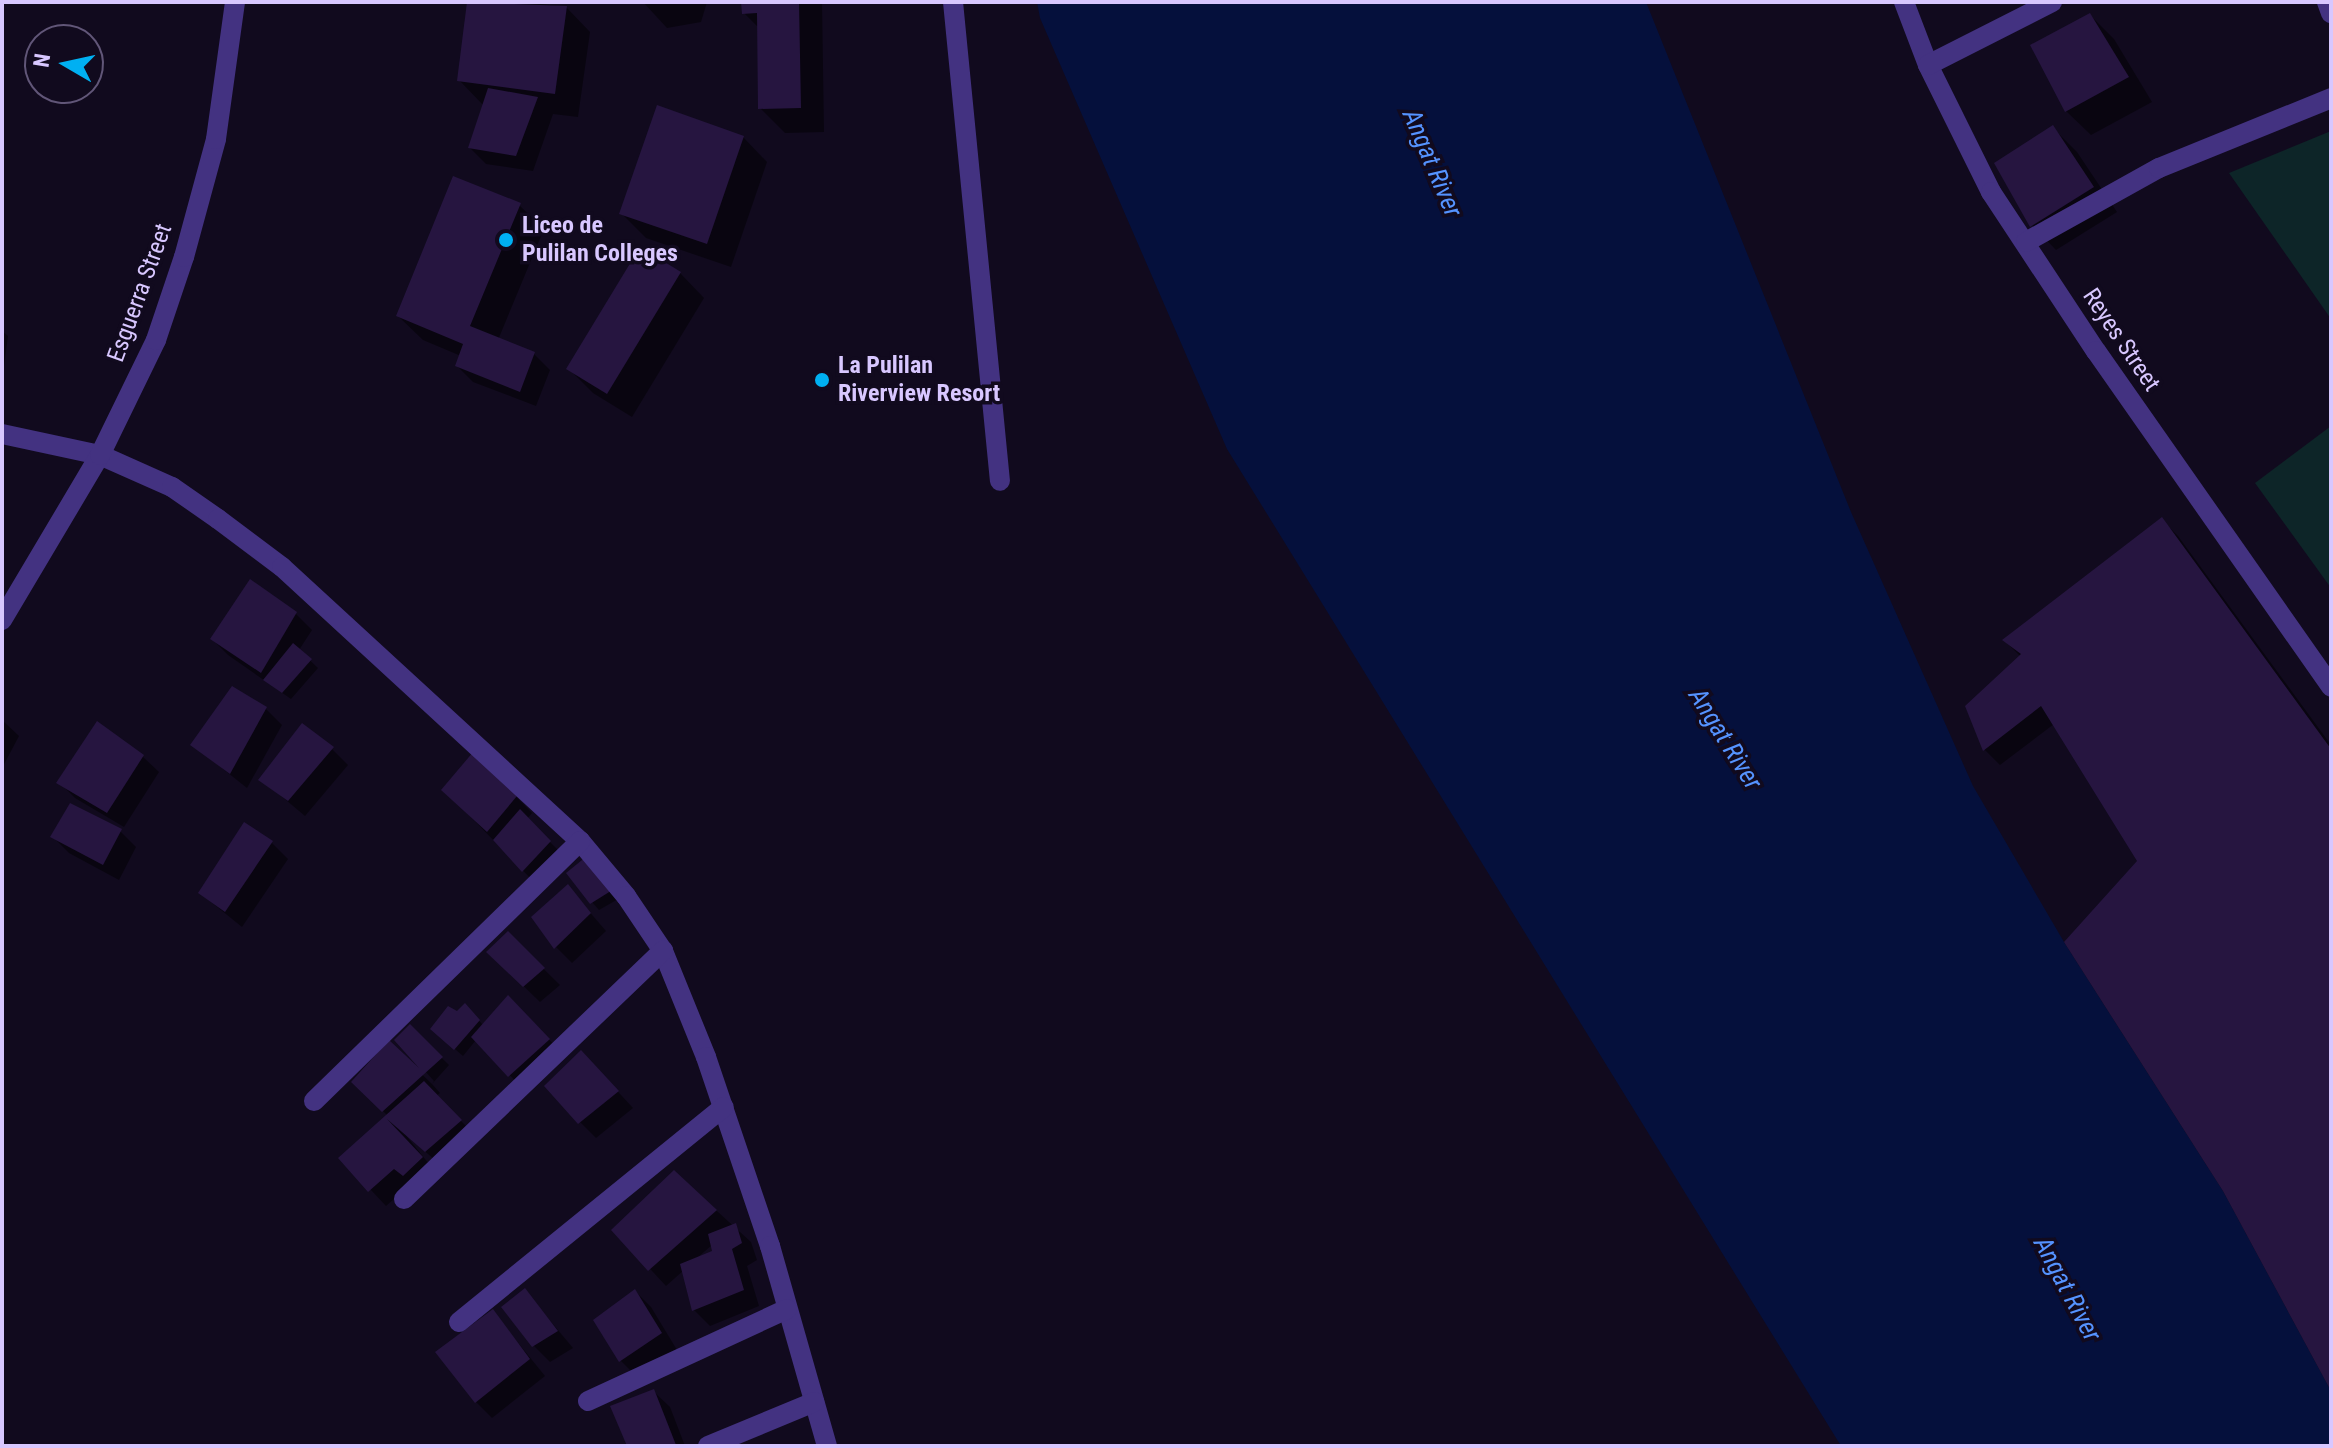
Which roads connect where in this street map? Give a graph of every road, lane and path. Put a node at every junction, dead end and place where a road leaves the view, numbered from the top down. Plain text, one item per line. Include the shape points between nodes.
1 (235, 2) edge
2 (953, 2) edge
3 (1904, 2) edge
4 (2052, 2) edge
5 (2327, 2) edge
6 (2331, 13) edge
7 (1928, 65) junction
8 (2331, 98) edge
9 (2026, 242) junction
10 (2, 434) edge
11 (100, 455) junction
12 (1000, 481) dead end
13 (2, 620) edge
14 (2331, 687) edge
15 (580, 841) junction
16 (663, 951) junction
17 (314, 1101) dead end
18 (724, 1107) junction
19 (404, 1199) dead end
20 (787, 1309) junction
21 (459, 1322) dead end
22 (588, 1401) dead end
23 (814, 1402) junction
24 (708, 1446) edge
25 (827, 1446) edge

1 - 11 street, Esguerra Street via 216,139 184,257 156,340
2 - 12 street
3 - 7 street, Reyes Street
4 - 7 street
5 - 6 street
7 - 9 street, Reyes Street via 1991,192
8 - 9 street via 2159,168
9 - 14 street, Reyes Street
10 - 11 street
11 - 13 street, Esguerra Street
11 - 15 street via 172,487 282,567
15 - 16 street
15 - 17 street
16 - 18 street
16 - 19 street
18 - 20 street
18 - 21 street
20 - 22 street
20 - 23 street
23 - 24 street
23 - 25 street

